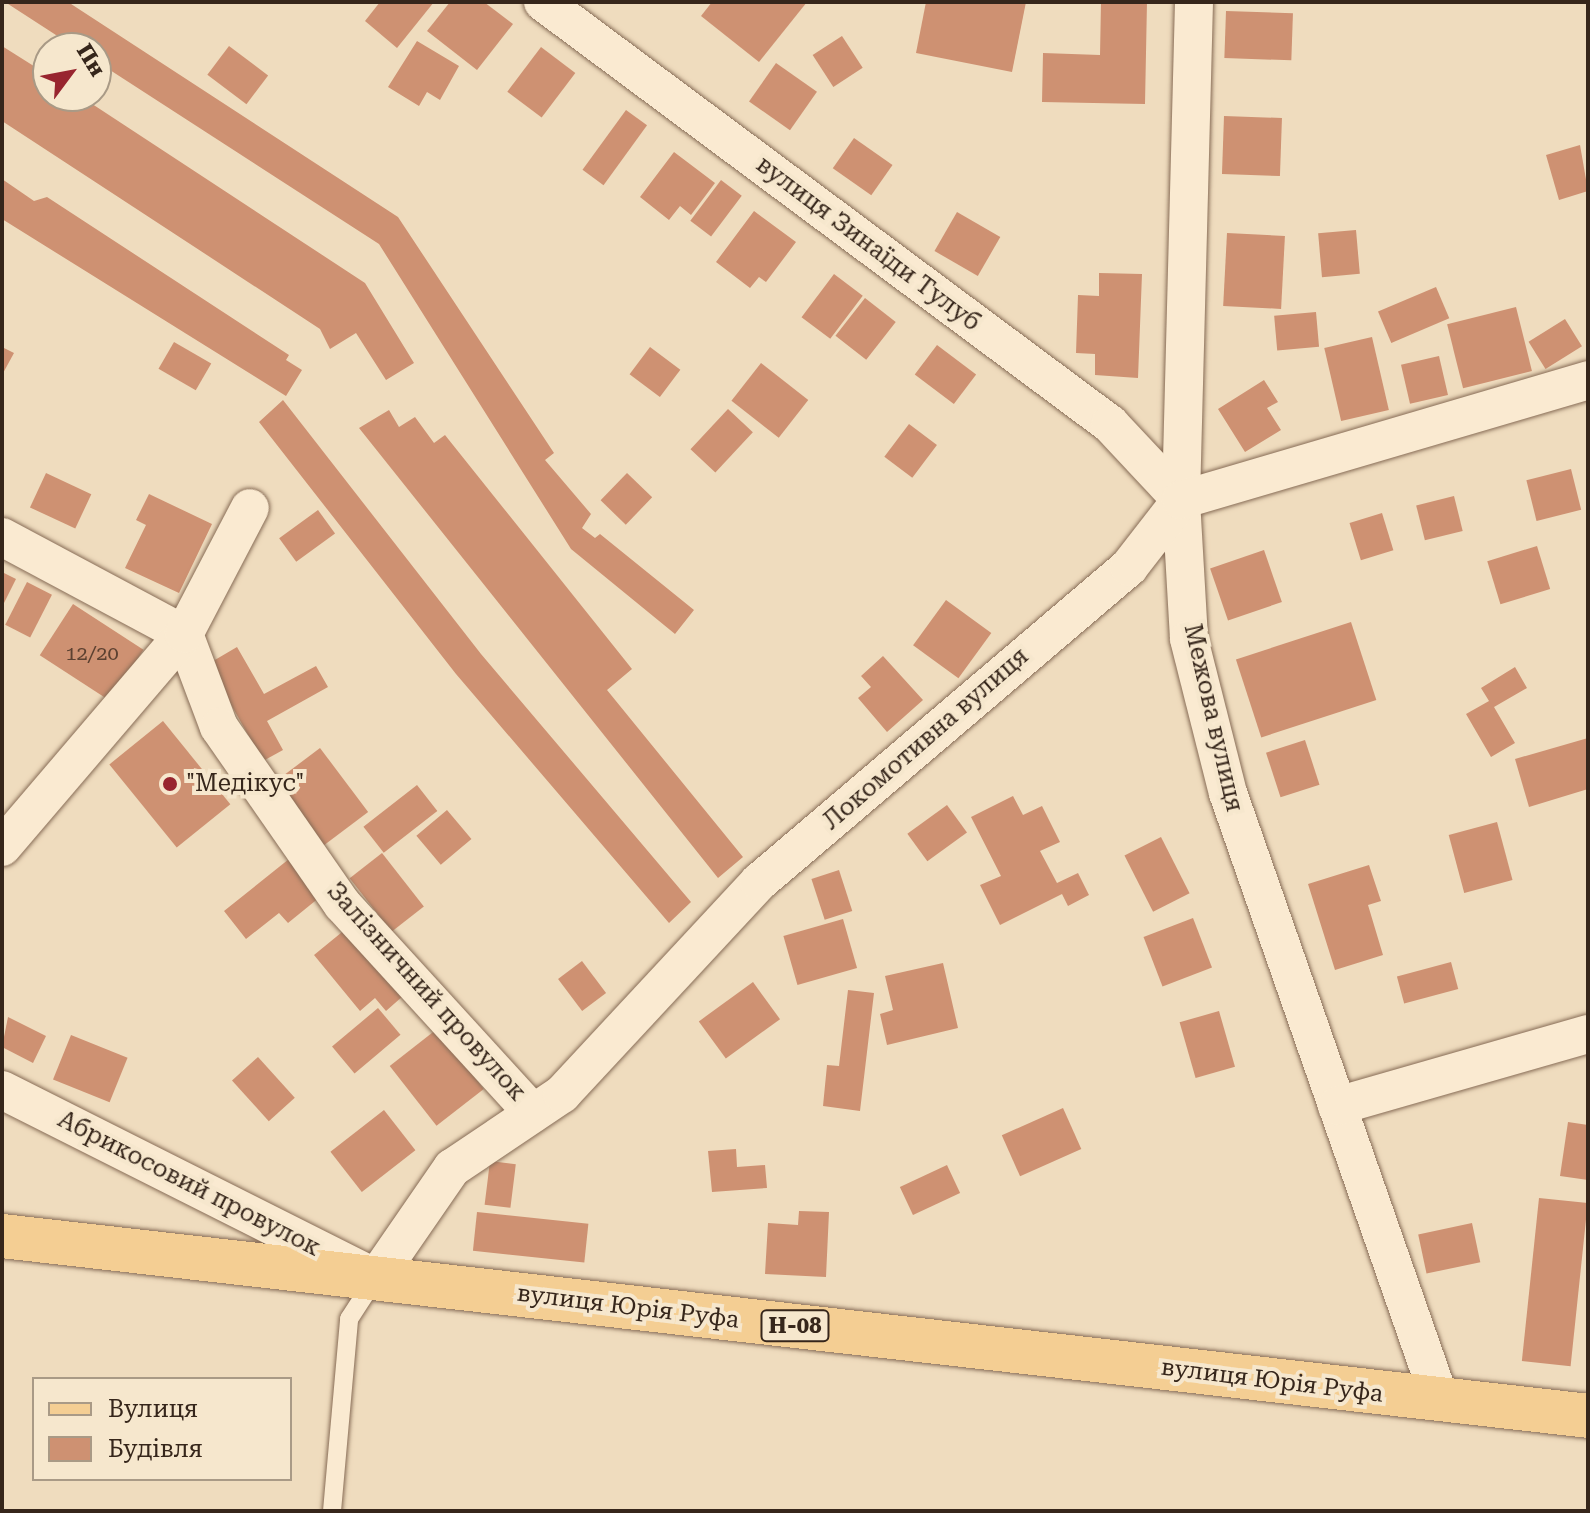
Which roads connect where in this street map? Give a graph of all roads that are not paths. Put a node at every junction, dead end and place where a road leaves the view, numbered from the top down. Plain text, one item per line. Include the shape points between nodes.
1 (543, 2) edge
2 (1194, 2) edge
3 (1588, 380) edge
4 (1181, 500) junction
5 (250, 508) dead end
6 (2, 537) edge
7 (184, 634) junction
8 (2, 847) edge
9 (1588, 1034) edge
10 (2, 1090) edge
11 (1337, 1106) junction
12 (533, 1113) junction
13 (2, 1236) edge
14 (376, 1278) junction
15 (1440, 1400) junction
16 (1588, 1416) edge
17 (332, 1511) edge

1 - 4 street, вулиця Зинаїди Тулуб via 1110,424
2 - 4 street, Межова вулиця
3 - 4 street
4 - 11 street, Межова вулиця via 1189,639 1228,793
4 - 12 street, Локомотивна вулиця via 1129,567 759,882 562,1094
5 - 7 street
6 - 7 street
7 - 8 street
7 - 12 street, Залізничний провулок via 219,727 342,904
9 - 11 street
10 - 14 street, Абрикосовий провулок
11 - 15 street, Межова вулиця
12 - 14 street, Локомотивна вулиця via 452,1168
13 - 14 main road, вулиця Юрія Руфа / Н-08
14 - 15 main road, вулиця Юрія Руфа / Н-08
14 - 17 lane via 349,1319
15 - 16 main road, вулиця Юрія Руфа / Н-08

